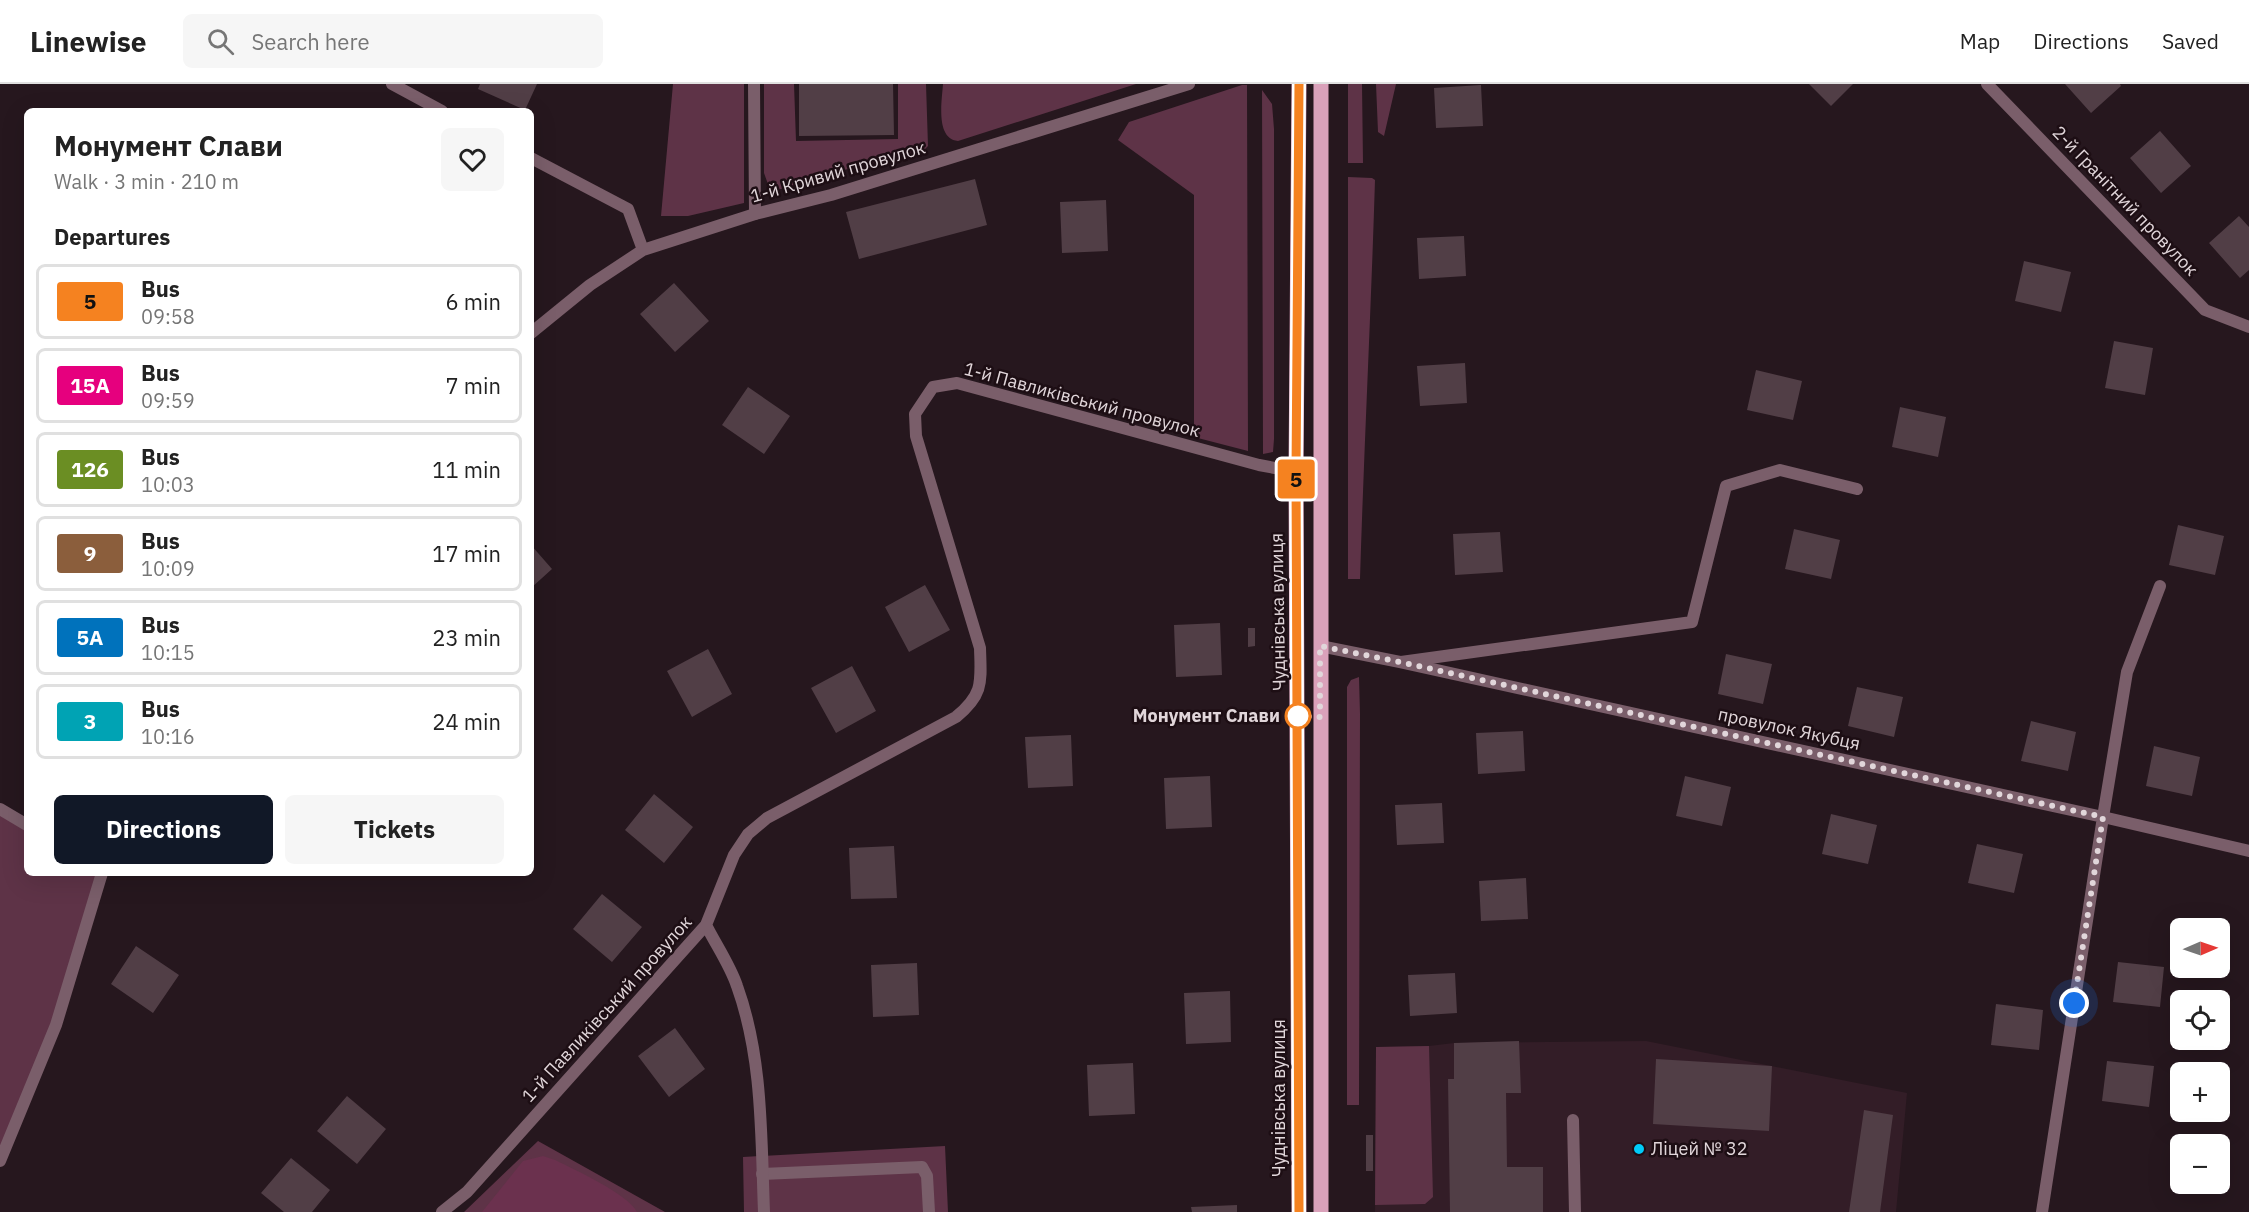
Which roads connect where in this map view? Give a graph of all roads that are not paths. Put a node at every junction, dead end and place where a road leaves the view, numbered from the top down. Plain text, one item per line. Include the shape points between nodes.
1 (392, 84) edge
2 (754, 84) edge
3 (1189, 84) edge
4 (1299, 84) edge
5 (1321, 84) edge
6 (1987, 84) edge
7 (436, 108) edge
8 (534, 160) edge
9 (755, 214) junction
10 (643, 249) junction
11 (2249, 327) edge
12 (534, 331) edge
13 (1296, 472) junction
14 (1857, 489) dead end
15 (2160, 586) dead end
16 (1320, 646) junction
17 (1400, 662) junction
18 (0, 809) edge
19 (2103, 817) junction
20 (24, 823) edge
21 (2249, 851) edge
22 (101, 876) edge
23 (706, 925) junction
24 (1573, 1120) dead end
25 (0, 1161) edge
26 (762, 1174) junction
27 (442, 1212) edge
28 (764, 1212) edge
29 (929, 1212) edge
30 (1299, 1212) edge
31 (1322, 1212) edge
32 (1575, 1212) edge
33 (2042, 1212) edge

1 - 7 street
2 - 9 street
3 - 9 street, 1-й Кривий провулок via 831,195
4 - 13 main road, Чуднівська вулиця
5 - 16 main road
6 - 11 street, 2-й Гранітний провулок via 2205,310
8 - 10 street via 628,208
9 - 10 street, 1-й Кривий провулок
10 - 12 street, 1-й Кривий провулок
13 - 23 street, 1-й Павликівський провулок via 957,383 933,387 915,414 916,435 980,648 981,682 972,704 956,717 766,818 748,834 734,855
13 - 30 main road, Чуднівська вулиця
14 - 17 street via 1780,470 1726,486 1692,622
15 - 19 street via 2127,672
16 - 17 street, провулок Якубця
16 - 31 main road
17 - 19 street, провулок Якубця
18 - 20 street
19 - 21 street, провулок Якубця
19 - 33 street
22 - 25 street via 56,1025
23 - 26 street via 737,984 753,1040
23 - 27 street, 1-й Павликівський провулок via 467,1192
24 - 32 street
26 - 28 street
26 - 29 street via 922,1167 927,1176

